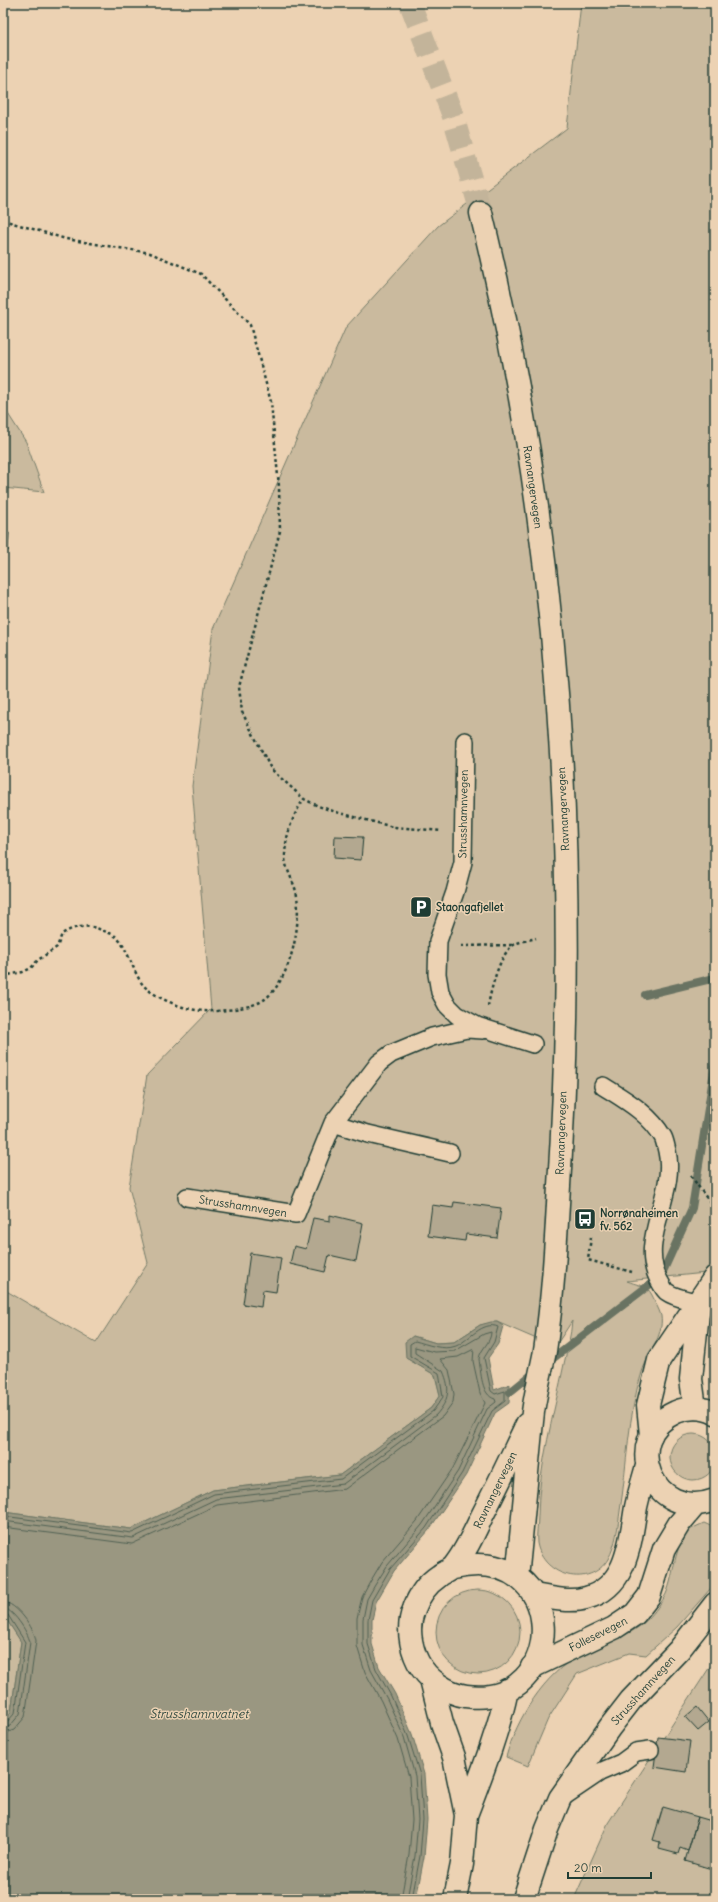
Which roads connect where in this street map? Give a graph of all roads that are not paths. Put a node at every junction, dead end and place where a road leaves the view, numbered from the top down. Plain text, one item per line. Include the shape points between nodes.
1 (481, 213) tunnel mouth
2 (465, 741) dead end
3 (482, 1030) junction
4 (533, 1044) dead end
5 (603, 1086) dead end
6 (333, 1123) junction
7 (450, 1152) dead end
8 (187, 1197) dead end
9 (715, 1277) edge
10 (699, 1303) junction
11 (534, 1410) junction
12 (710, 1411) edge
13 (651, 1435) junction
14 (647, 1466) junction
15 (705, 1503) edge
16 (453, 1568) junction
17 (517, 1577) junction
18 (534, 1596) junction
19 (715, 1604) edge
20 (532, 1667) junction
21 (431, 1679) junction
22 (507, 1690) junction
23 (650, 1750) dead end
24 (560, 1798) junction
25 (466, 1815) junction
26 (455, 1899) edge
27 (524, 1899) edge

1 - 11 main road, Ravnangervegen via 508,330 533,480 558,722 564,824 566,996 560,1184 545,1350
2 - 3 lane, Strusshamnvegen via 463,862 438,946 437,974 440,992 447,1005 457,1015
3 - 4 lane, Strusshamnvegen
3 - 6 lane, Strusshamnvegen via 450,1032 391,1054 368,1075
5 - 10 lane via 635,1105 664,1138 669,1175 654,1235 654,1271 666,1292
6 - 7 lane via 368,1134
6 - 8 lane, Strusshamnvegen via 296,1214
9 - 10 main road
10 - 12 main road via 691,1379
10 - 13 main road via 659,1360 648,1405
11 - 16 main road, Ravnangervegen via 467,1546
11 - 17 main road, Ravnangervegen
12 - 13 main road via 682,1410 669,1415
13 - 14 main road via 647,1450
14 - 15 main road via 651,1478 664,1494 682,1503
14 - 18 main road via 623,1566 614,1582 600,1593 585,1599
15 - 20 main road, Follesevegen via 679,1524 664,1549 649,1596 635,1614 614,1628
16 - 17 main road via 469,1564 486,1564 502,1568
16 - 21 main road via 428,1584 419,1596 410,1625 415,1654
17 - 18 main road
18 - 20 main road via 540,1609 543,1639 540,1654
19 - 24 main road, Strusshamnvegen via 679,1650 622,1711
20 - 22 main road via 521,1680
21 - 22 main road via 465,1696 492,1695
21 - 25 main road via 454,1757
22 - 25 main road via 490,1753
23 - 24 lane via 636,1752
24 - 27 main road, Strusshamnvegen
25 - 26 main road via 462,1864

